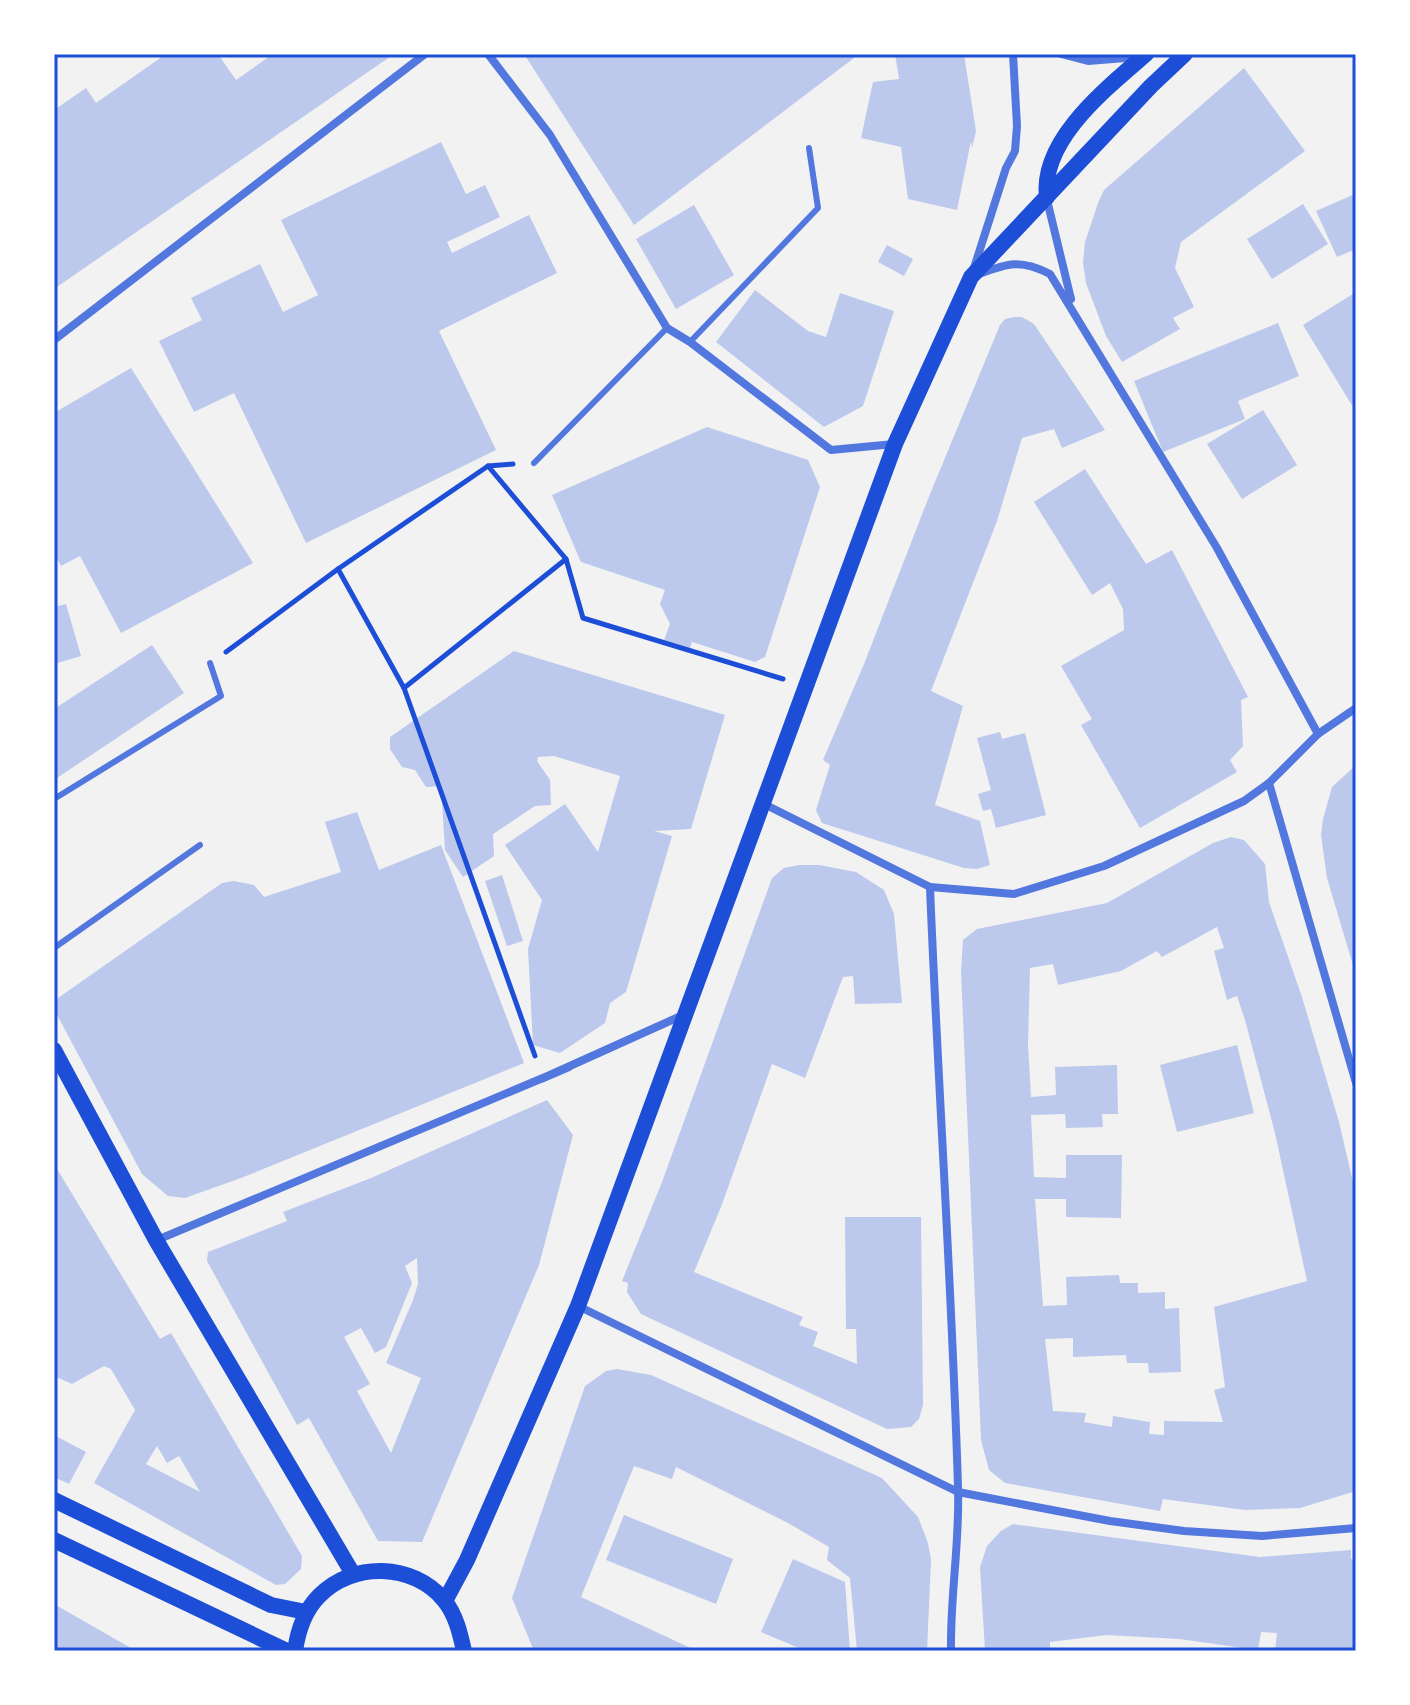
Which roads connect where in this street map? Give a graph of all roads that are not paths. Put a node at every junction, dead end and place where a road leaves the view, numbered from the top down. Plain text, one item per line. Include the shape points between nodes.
1 (425, 54) edge
2 (488, 54) edge
3 (1013, 54) edge
4 (1061, 54) edge
5 (1185, 54) edge
6 (1144, 55) edge
7 (809, 148) dead end
8 (1047, 197) junction
9 (971, 277) junction
10 (1073, 308) junction
11 (667, 328) junction
12 (54, 340) edge
13 (690, 342) junction
14 (895, 444) junction
15 (534, 463) road end
16 (210, 663) road end
17 (1356, 708) edge
18 (1318, 734) junction
19 (1269, 783) junction
20 (54, 799) edge
21 (764, 804) junction
22 (200, 845) dead end
23 (930, 887) junction
24 (54, 948) edge
25 (686, 1014) junction
26 (54, 1050) edge
27 (1356, 1083) edge
28 (156, 1240) junction
29 (578, 1306) junction
30 (958, 1492) junction
31 (54, 1500) edge
32 (1356, 1528) edge
33 (54, 1540) edge
34 (353, 1574) junction
35 (445, 1601) junction
36 (306, 1612) junction
37 (287, 1651) edge
38 (295, 1651) edge
39 (464, 1651) edge
40 (951, 1651) edge

1 - 12 street
2 - 11 street via 550,135
3 - 9 street via 1015,151
4 - 6 street via 1088,61
5 - 8 main road
6 - 8 main road via 1078,118 1058,147 1045,183
7 - 13 lane via 818,208
8 - 9 main road
8 - 10 street
9 - 10 street via 1008,263 1033,265 1050,274
9 - 14 main road
10 - 18 street via 1217,548
11 - 13 street
11 - 15 lane
13 - 14 street via 831,450
14 - 21 main road
16 - 20 lane via 221,696
17 - 18 street
18 - 19 street
19 - 23 street via 1244,801 1104,866 1044,886 1014,894
19 - 27 street
21 - 23 street
21 - 25 main road
22 - 24 lane
23 - 30 street
25 - 28 street
25 - 29 main road
26 - 28 main road
28 - 34 main road
29 - 30 street
29 - 35 main road
30 - 32 street via 1184,1531 1262,1536
30 - 40 street
31 - 36 main road via 271,1605
33 - 37 main road
34 - 35 main road via 393,1571 422,1582
34 - 36 main road via 327,1589
35 - 39 main road via 459,1625
36 - 38 main road

